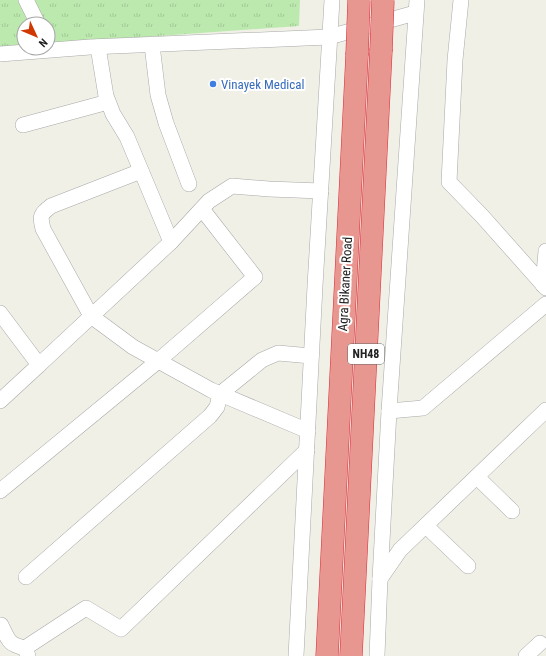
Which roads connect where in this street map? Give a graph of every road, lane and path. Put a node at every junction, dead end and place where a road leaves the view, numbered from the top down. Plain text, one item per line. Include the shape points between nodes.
1 (26, 0) edge
2 (332, 0) edge
3 (359, 0) edge
4 (384, 0) edge
5 (461, 0) edge
6 (416, 7) edge
7 (34, 16) edge
8 (329, 37) junction
9 (152, 45) junction
10 (56, 47) edge
11 (98, 47) junction
12 (16, 52) edge
13 (0, 54) edge
14 (108, 102) junction
15 (23, 125) dead end
16 (141, 171) junction
17 (189, 184) dead end
18 (321, 191) junction
19 (202, 209) junction
20 (171, 242) junction
21 (546, 251) edge
22 (545, 286) edge
23 (546, 304) edge
24 (0, 313) edge
25 (91, 316) junction
26 (311, 356) junction
27 (158, 361) junction
28 (38, 365) junction
29 (220, 394) junction
30 (0, 401) edge
31 (546, 410) edge
32 (389, 411) junction
33 (308, 431) junction
34 (307, 450) junction
35 (477, 477) junction
36 (0, 492) edge
37 (512, 511) dead end
38 (426, 526) junction
39 (468, 566) dead end
40 (26, 577) dead end
41 (380, 579) junction
42 (0, 625) edge
43 (540, 643) dead end
44 (27, 652) edge
45 (296, 656) edge
46 (327, 656) edge
47 (351, 656) edge
48 (377, 656) edge
49 (526, 656) edge

1 - 7 street
2 - 8 street
3 - 46 highway, Agra Bikaner Road / NH48, bridge
4 - 47 highway, NH48, bridge
5 - 22 street via 455,60 449,182
6 - 8 street
6 - 32 street
8 - 9 street
8 - 18 street
9 - 11 street
9 - 17 street via 158,95
10 - 11 street
11 - 14 street
12 - 13 street
14 - 15 street
14 - 16 street
16 - 20 street
16 - 25 street via 50,206 41,217 43,229
18 - 19 street via 232,186 209,201
18 - 26 street
19 - 20 street
19 - 27 street via 255,277
20 - 25 street
21 - 22 street
23 - 32 street via 423,408
24 - 28 street
25 - 27 street via 133,347
25 - 28 street
26 - 29 street via 278,352 262,360
26 - 33 street
27 - 29 street
27 - 36 street
28 - 30 street
29 - 33 street
29 - 40 street via 217,407 210,416
31 - 35 street
32 - 41 street
33 - 34 street
34 - 44 street via 121,629 86,608
34 - 45 street
35 - 37 street
35 - 38 street
38 - 39 street
38 - 41 street via 400,550
41 - 48 street
42 - 44 street via 8,641
43 - 49 street

